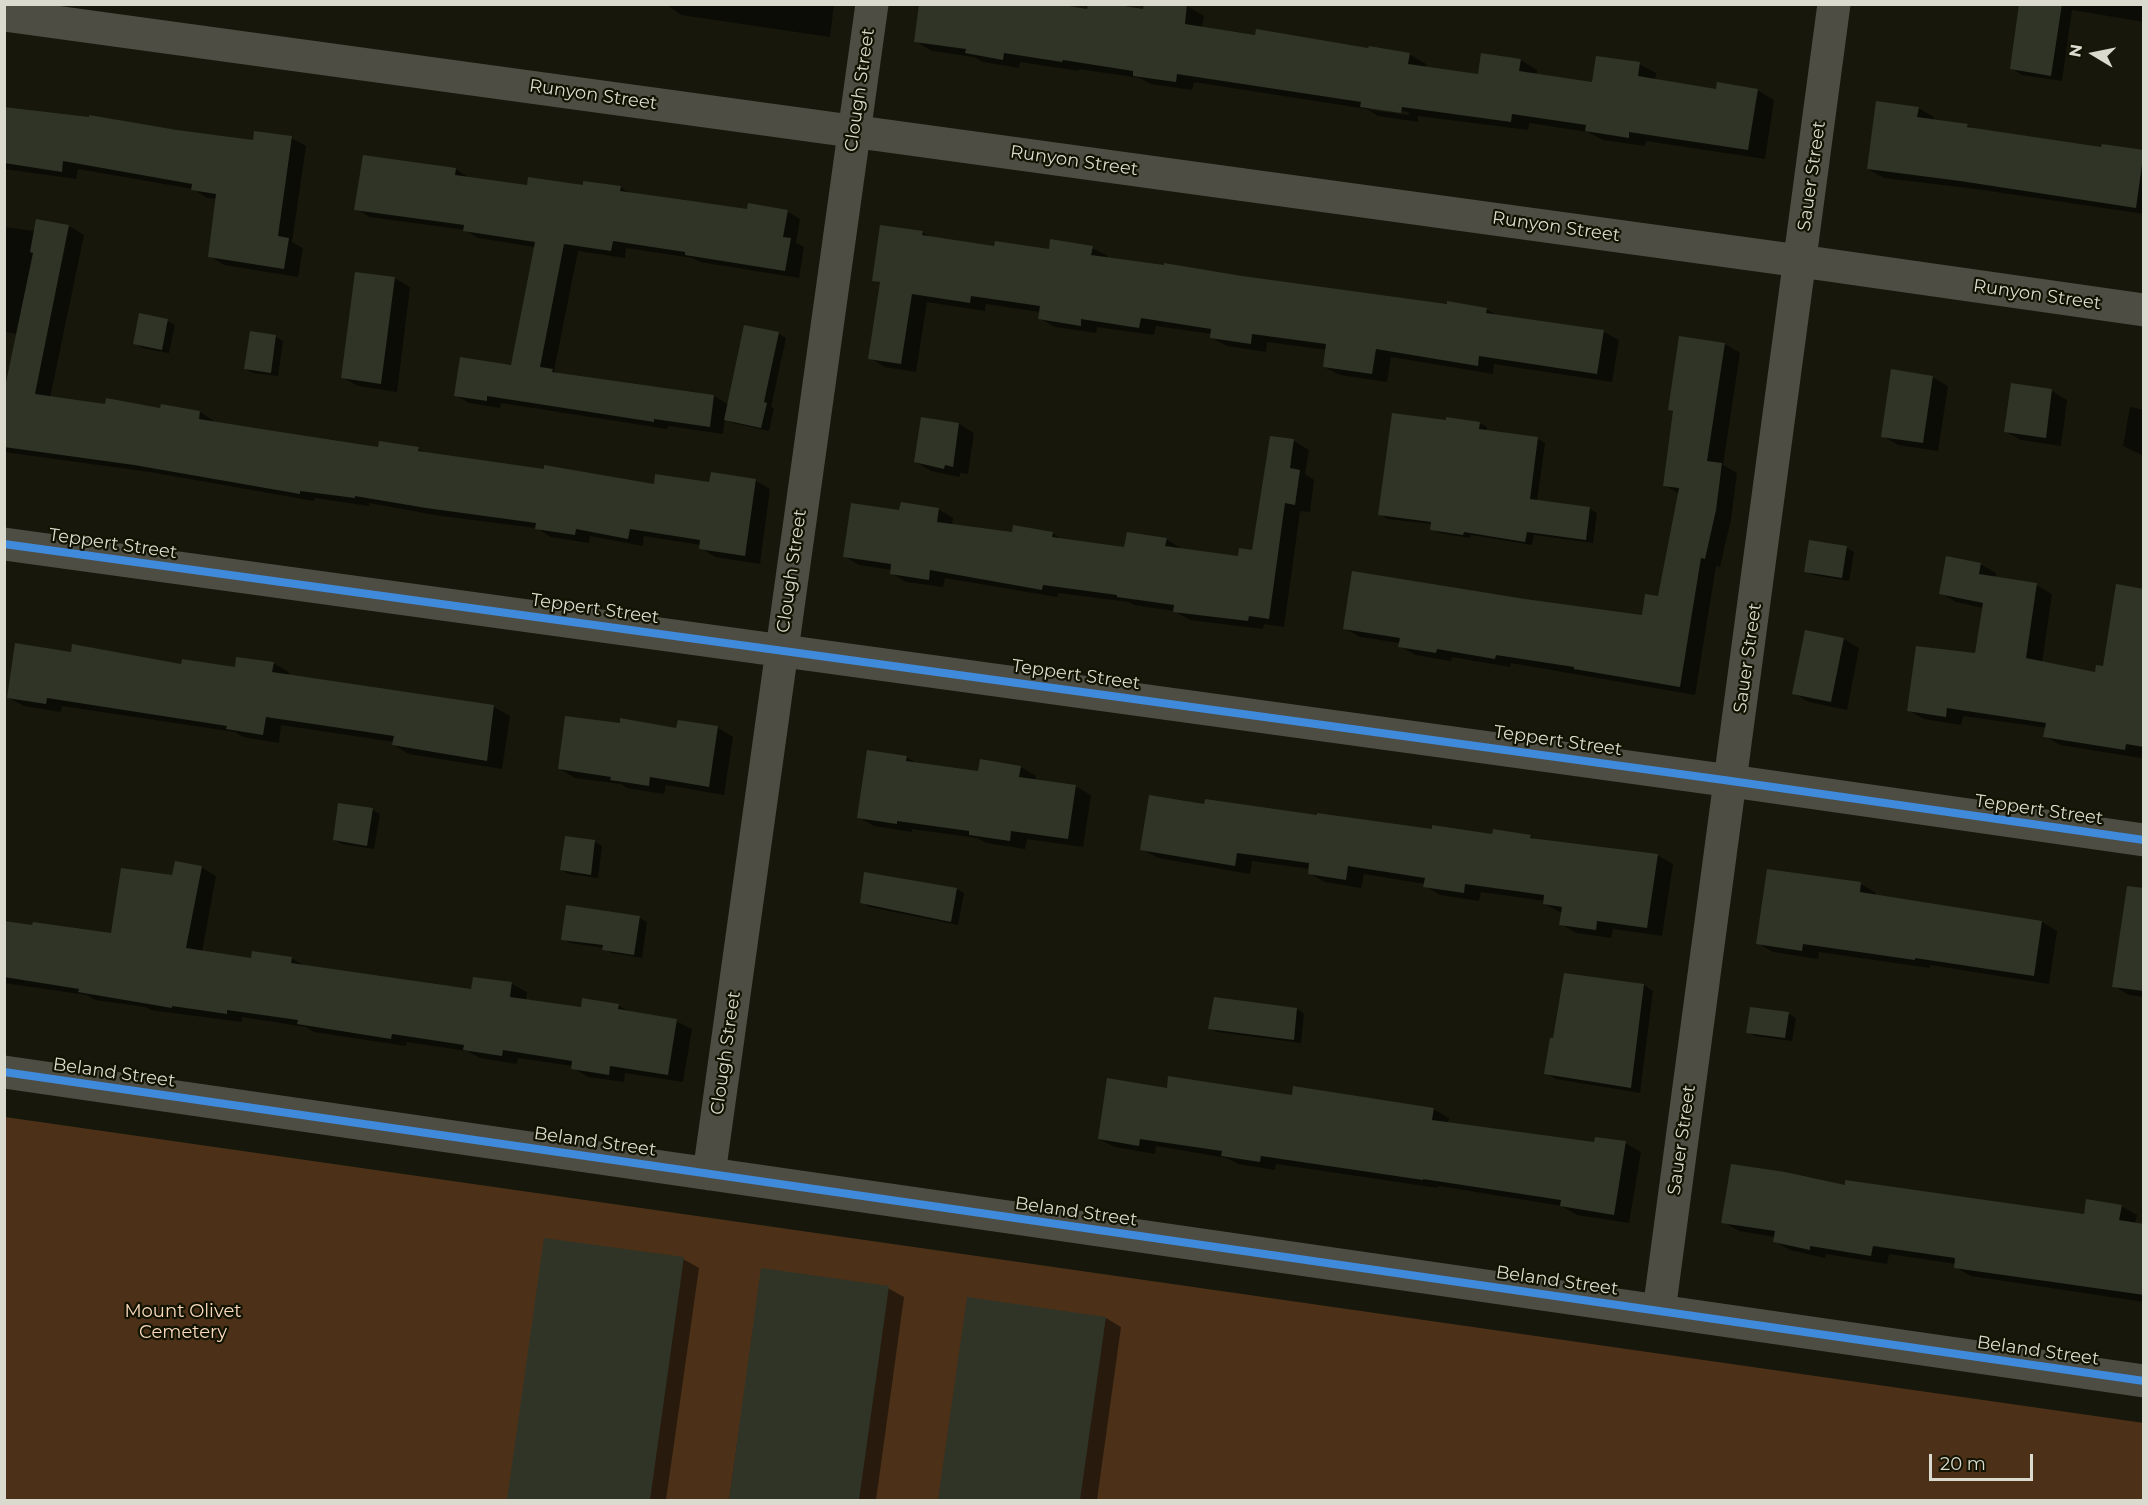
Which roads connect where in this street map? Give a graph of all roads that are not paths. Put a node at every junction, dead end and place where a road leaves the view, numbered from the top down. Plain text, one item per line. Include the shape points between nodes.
1 (872, 4) edge
2 (1834, 4) edge
3 (4, 15) edge
4 (854, 130) junction
5 (1800, 261) junction
6 (2144, 310) edge
7 (4, 544) edge
8 (782, 649) junction
9 (1731, 781) junction
10 (2144, 840) edge
11 (4, 1072) edge
12 (709, 1174) junction
13 (1659, 1311) junction
14 (2144, 1381) edge

1 - 4 street, Clough Street
2 - 5 street, Sauer Street
3 - 4 street, Runyon Street
4 - 5 street, Runyon Street
4 - 8 street, Clough Street
5 - 6 street, Runyon Street
5 - 9 street, Sauer Street
7 - 8 street, Teppert Street
8 - 9 street, Teppert Street
8 - 12 street, Clough Street
9 - 10 street, Teppert Street
9 - 13 street, Sauer Street
11 - 12 street, Beland Street
12 - 13 street, Beland Street
13 - 14 street, Beland Street

